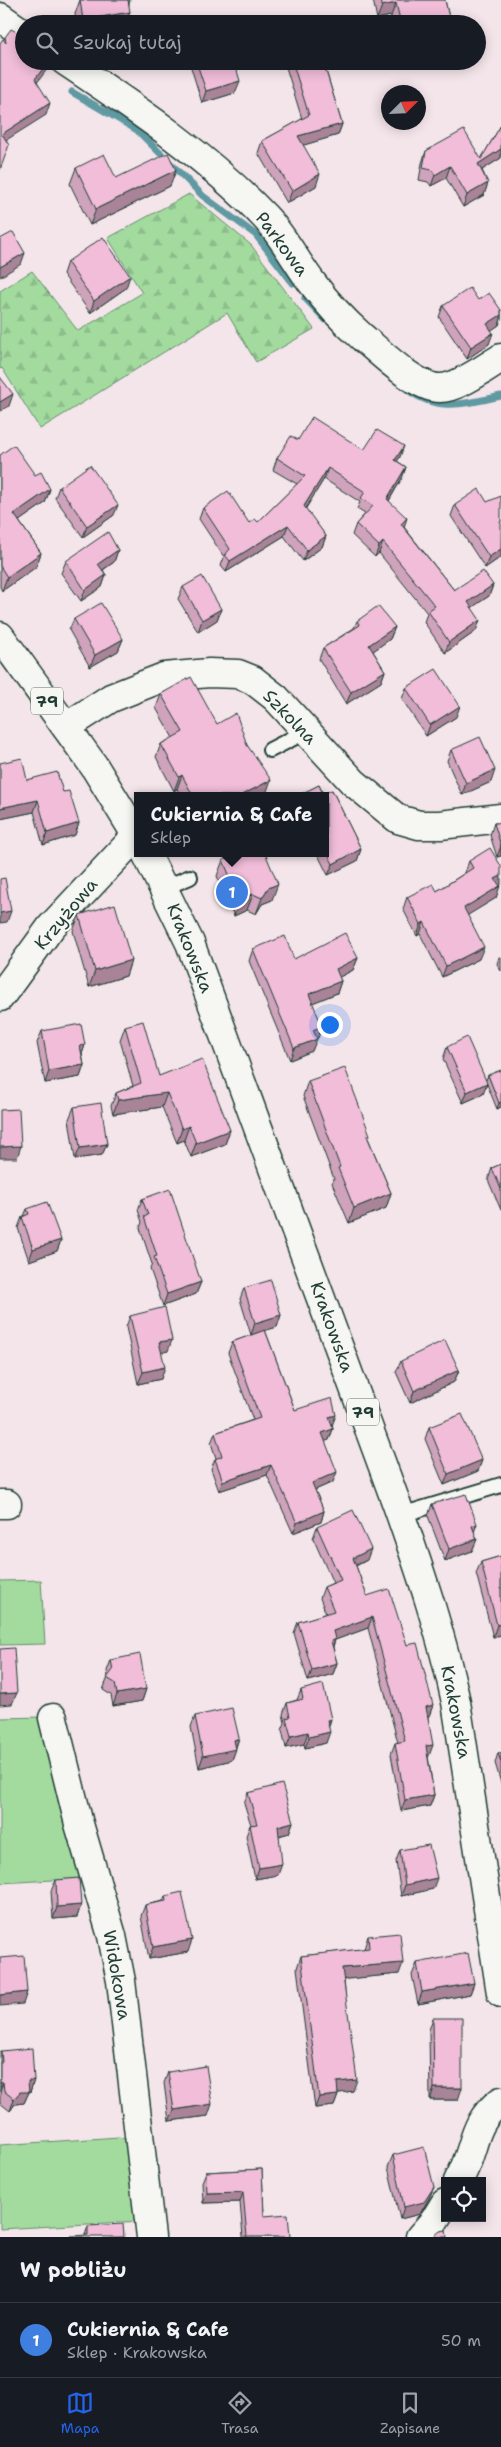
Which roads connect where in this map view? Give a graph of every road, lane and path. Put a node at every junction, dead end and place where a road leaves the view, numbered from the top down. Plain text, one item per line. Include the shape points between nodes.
1 (0, 17) edge
2 (15, 28) edge
3 (78, 70) edge
4 (501, 358) edge
5 (0, 636) edge
6 (66, 727) junction
7 (305, 732) junction
8 (270, 750) dead end
9 (501, 818) edge
10 (134, 832) edge
11 (134, 848) edge
12 (148, 857) edge
13 (190, 877) dead end
14 (164, 888) junction
15 (0, 997) edge
16 (501, 1485) edge
17 (401, 1514) junction
18 (53, 1718) dead end
19 (501, 1993) edge
20 (501, 2101) edge
21 (461, 2177) edge
22 (441, 2210) edge
23 (152, 2237) edge
24 (420, 2237) edge

1 - 2 street
3 - 4 street, Parkowa via 131,105 216,170 266,218 313,285 347,324 422,383 440,388 454,384
5 - 6 street, Krakowska / 79
6 - 7 street, Szkolna via 111,698 164,677 209,673 238,674 253,680 276,698
6 - 10 street, Krakowska / 79
7 - 8 lane
7 - 9 street, Szkolna via 353,782 398,819 419,825 440,825
11 - 15 street, Krzyżowa via 51,927
12 - 14 street, Krakowska / 79
13 - 14 lane
14 - 17 street, Krakowska / 79 via 190,943
16 - 17 lane
17 - 19 street, Krakowska / 79 via 427,1591 452,1686
18 - 23 street, Widokowa via 121,1980
20 - 21 street via 478,2125
22 - 24 street

